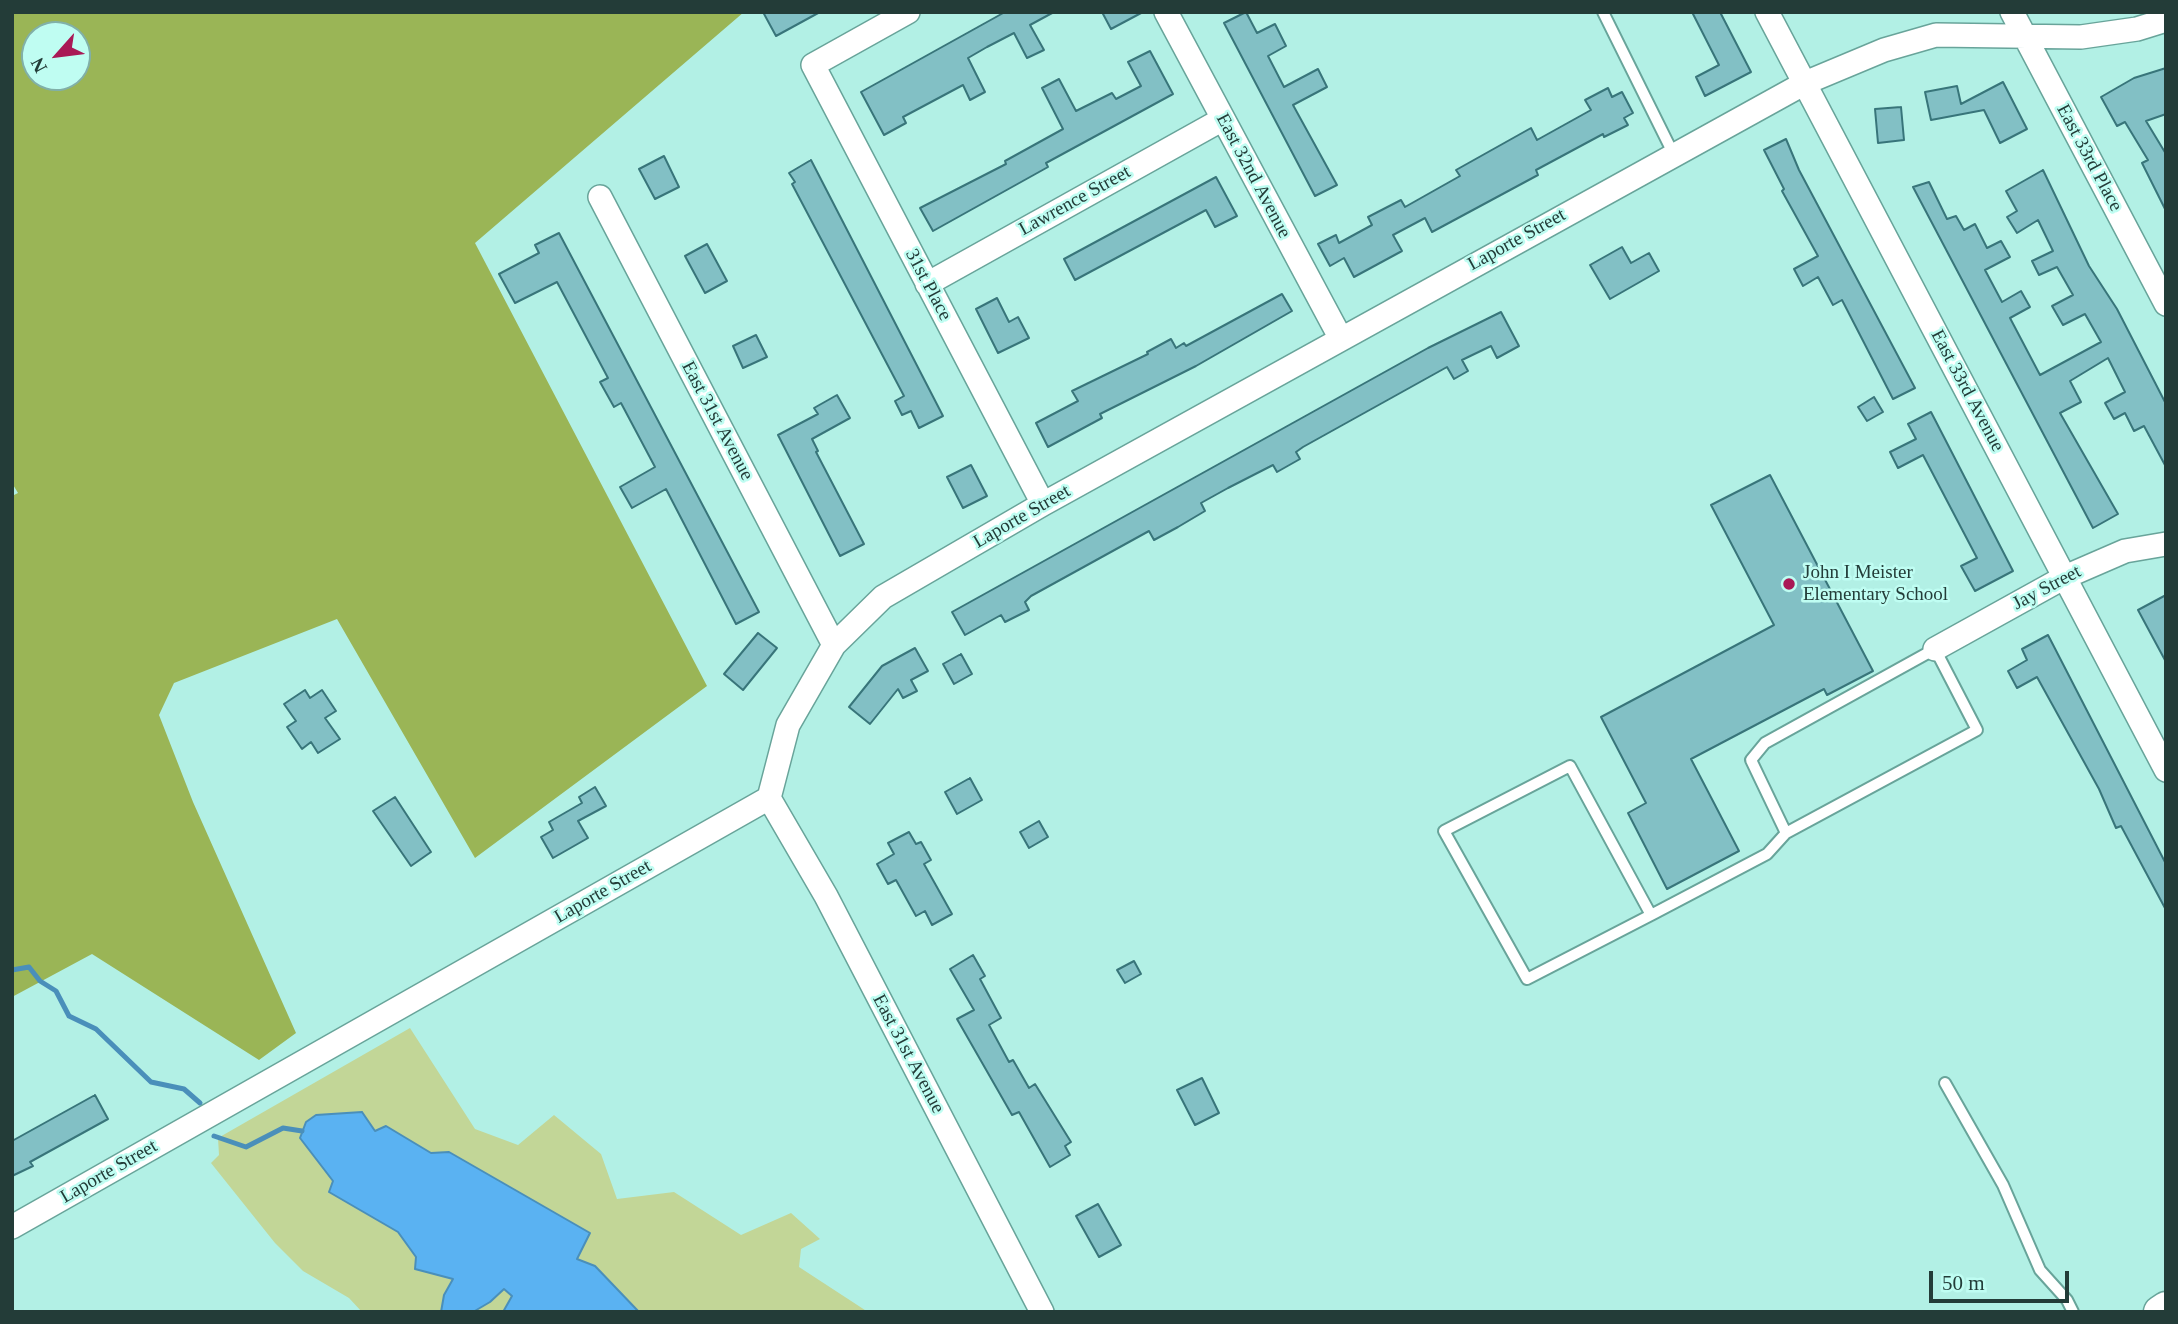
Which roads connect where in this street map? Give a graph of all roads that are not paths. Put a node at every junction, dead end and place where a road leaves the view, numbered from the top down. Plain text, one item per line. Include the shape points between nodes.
1 (908, 12) edge
2 (1166, 12) edge
3 (1603, 12) edge
4 (1768, 12) edge
5 (2012, 12) edge
6 (2166, 20) edge
7 (2024, 34) junction
8 (1805, 83) junction
9 (1223, 119) junction
10 (1674, 153) junction
11 (600, 197) dead end
12 (927, 284) junction
13 (2166, 304) edge
14 (1341, 339) junction
15 (1043, 504) junction
16 (2166, 544) edge
17 (2065, 577) junction
18 (834, 645) junction
19 (1935, 649) junction
20 (2166, 769) edge
21 (769, 798) junction
22 (1786, 833) junction
23 (1651, 915) junction
24 (1945, 1083) dead end
25 (12, 1227) edge
26 (2166, 1308) edge
27 (1042, 1312) edge
28 (2073, 1312) edge
29 (2160, 1312) edge

1 - 12 street, 31st Place via 813,65
2 - 9 street, East 32nd Avenue
3 - 10 lane
4 - 8 street, East 33rd Avenue
5 - 7 street, East 33rd Place
6 - 7 street, Laporte Street via 2081,37
7 - 8 street, Laporte Street via 1936,35 1884,50
7 - 13 street, East 33rd Place
8 - 10 street, Laporte Street
8 - 17 street, East 33rd Avenue
9 - 12 street, Lawrence Street
9 - 14 street, East 32nd Avenue
10 - 14 street, Laporte Street
11 - 18 street, East 31st Avenue
12 - 15 street, 31st Place
14 - 15 street, Laporte Street
15 - 18 street, Laporte Street via 883,597
16 - 17 street, Jay Street via 2125,551
17 - 19 street, Jay Street
17 - 20 street, East 33rd Avenue
18 - 21 street, Laporte Street via 789,725
19 - 22 lane via 1765,743 1751,760
19 - 22 lane via 1977,730
21 - 25 street, Laporte Street
21 - 27 street, East 31st Avenue via 826,896
22 - 23 lane via 1766,854
23 - 23 lane via 1570,766 1444,831 1527,979
24 - 28 lane via 2003,1185 2040,1270
26 - 29 street

